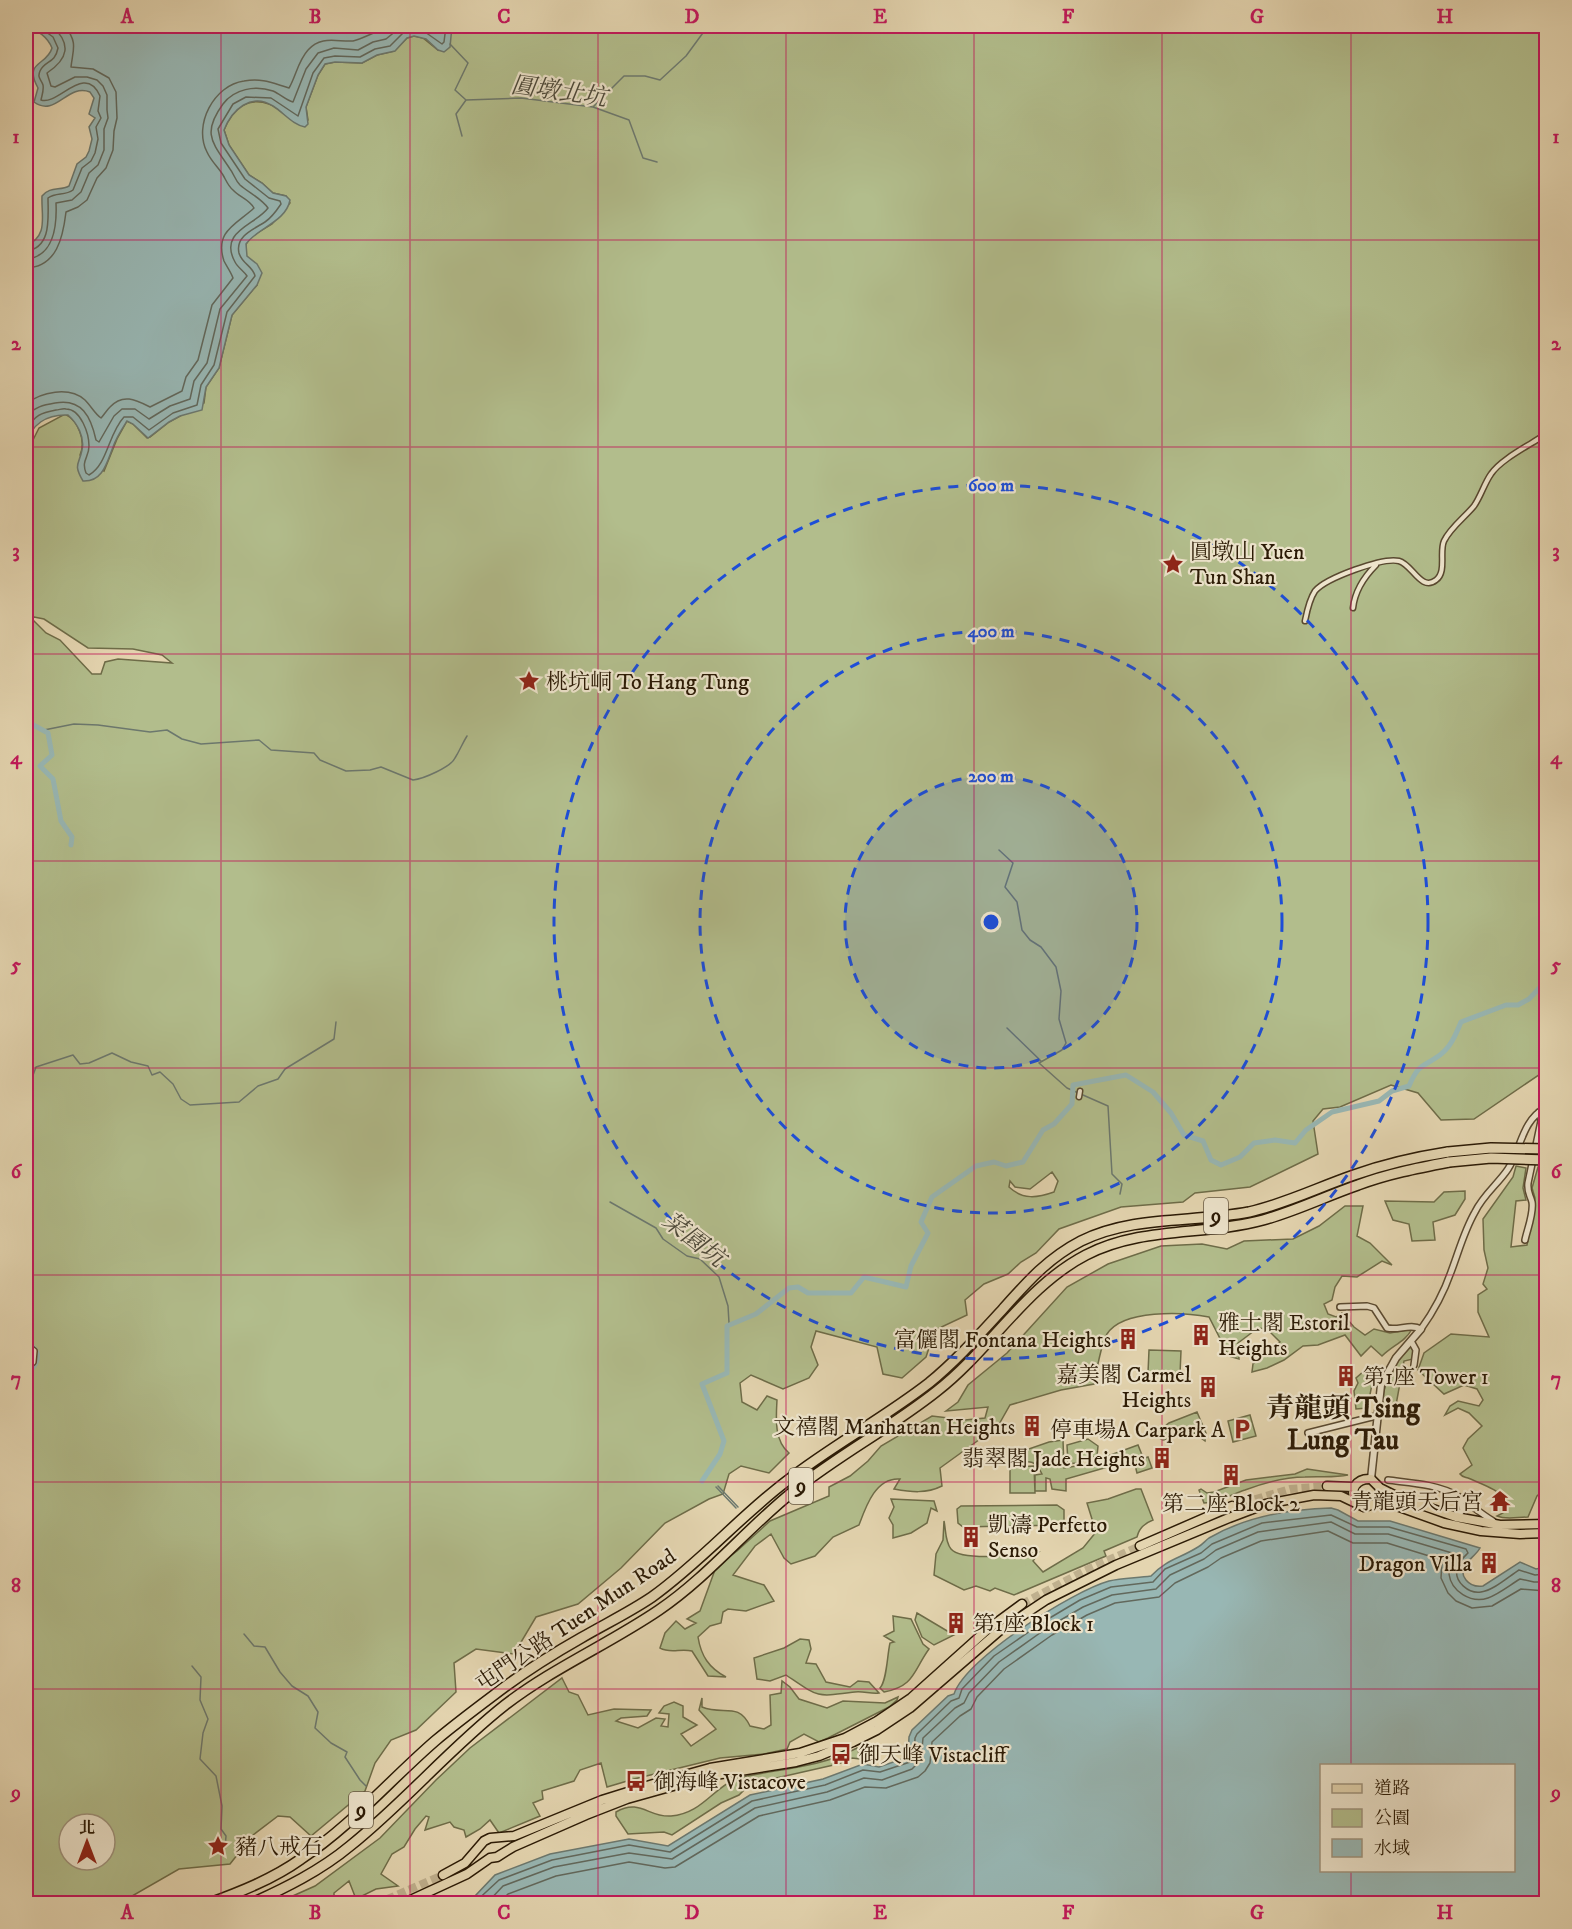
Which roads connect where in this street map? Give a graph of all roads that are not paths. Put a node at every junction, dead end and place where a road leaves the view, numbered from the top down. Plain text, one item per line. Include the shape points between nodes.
1 (1546, 434) edge
2 (1377, 563) junction
3 (1353, 608) dead end
4 (1305, 621) dead end
5 (1080, 1091) dead end
6 (1079, 1097) dead end
7 (1546, 1107) edge
8 (1539, 1112) junction
9 (1546, 1149) edge
10 (1448, 1157) junction
11 (1546, 1160) edge
12 (1525, 1240) dead end
13 (1340, 1307) dead end
14 (1422, 1329) junction
15 (1411, 1341) junction
16 (26, 1346) edge
17 (1414, 1365) dead end
18 (26, 1368) edge
19 (1377, 1416) junction
20 (1308, 1433) dead end
21 (1371, 1479) junction
22 (1390, 1482) dead end
23 (1327, 1486) tunnel mouth
24 (1354, 1487) junction
25 (1380, 1488) junction
26 (1457, 1496) junction
27 (1356, 1503) junction
28 (1376, 1504) junction
29 (1232, 1506) tunnel mouth
30 (1456, 1517) junction
31 (1229, 1518) junction
32 (1197, 1521) junction
33 (1546, 1524) edge
34 (1500, 1525) junction
35 (1546, 1533) edge
36 (1140, 1545) tunnel mouth
37 (1022, 1604) tunnel mouth
38 (496, 1839) junction
39 (482, 1844) junction
40 (500, 1854) junction
41 (490, 1858) junction
42 (443, 1875) tunnel mouth
43 (207, 1904) edge
44 (250, 1904) edge
45 (402, 1904) edge

1 - 2 street via 1493,471 1474,505 1444,540 1441,572 1436,580 1424,582 1400,561
2 - 3 street via 1354,596
2 - 4 street via 1339,575 1316,591
5 - 6 street
7 - 8 street
8 - 12 street via 1541,1121 1527,1193 1532,1207
8 - 14 street via 1523,1135 1510,1167 1475,1211 1452,1271
9 - 10 highway, 屯門公路 Tuen Mun Road / 9, bridge via 1491,1148
10 - 11 highway, 屯門公路 Tuen Mun Road / 9, bridge
10 - 43 highway, 屯門公路 Tuen Mun Road / 9 via 1412,1158 1375,1167 1248,1212 1126,1225 1066,1250 1044,1264 933,1379 787,1480 665,1587 498,1692 436,1740 327,1842 261,1882
10 - 44 highway, 屯門公路 Tuen Mun Road / 9 via 1359,1184 1261,1221 1130,1238 1075,1262 1039,1289 941,1388 796,1489 684,1590 508,1703 460,1742 348,1848 311,1874
13 - 14 street via 1367,1305 1374,1308 1387,1328
14 - 15 street
15 - 17 street via 1416,1350
15 - 19 street via 1385,1376
16 - 18 street via 34,1352 33,1362
19 - 20 street
19 - 21 street
21 - 24 main road via 1361,1480
21 - 25 main road
22 - 26 street via 1432,1486
23 - 24 main road
24 - 27 main road
25 - 28 main road via 1381,1497
25 - 30 main road via 1418,1506
26 - 30 street via 1464,1509
26 - 34 street
27 - 28 main road via 1368,1508
27 - 31 main road via 1341,1496 1314,1495 1281,1500
28 - 35 main road via 1394,1505 1481,1532
29 - 32 main road
30 - 34 main road
31 - 32 street via 1206,1524
31 - 40 main road via 1116,1565 1046,1600 998,1632 910,1708 854,1742 796,1762 709,1776 627,1799
32 - 36 main road
33 - 34 main road
37 - 38 main road via 911,1698 845,1738 800,1754 710,1768 663,1781 602,1800 514,1836
38 - 39 main road via 486,1839
38 - 40 main road via 502,1846
39 - 41 main road via 484,1855
39 - 42 main road via 465,1863
40 - 41 main road
41 - 45 main road via 467,1874

